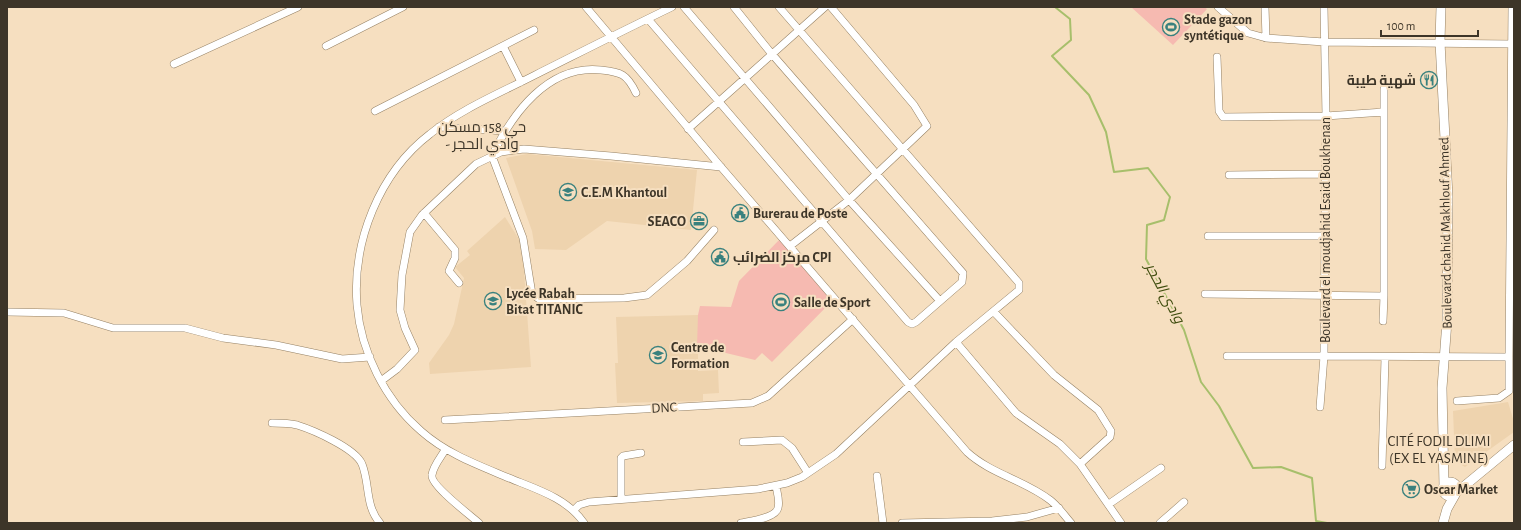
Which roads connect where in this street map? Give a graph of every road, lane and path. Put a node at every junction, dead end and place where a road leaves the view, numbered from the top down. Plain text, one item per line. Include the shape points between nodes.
1 (298, 7) edge
2 (403, 7) edge
3 (586, 7) edge
4 (592, 7) edge
5 (672, 7) edge
6 (684, 7) edge
7 (734, 7) edge
8 (779, 7) edge
9 (825, 7) edge
10 (831, 7) edge
11 (1218, 7) edge
12 (1265, 7) edge
13 (1324, 7) edge
14 (1441, 7) edge
15 (1512, 7) edge
16 (594, 16) junction
17 (648, 19) junction
18 (534, 30) dead end
19 (798, 31) junction
20 (611, 37) junction
21 (1266, 38) junction
22 (1324, 42) junction
23 (1440, 42) junction
24 (1512, 44) junction
25 (326, 46) dead end
26 (502, 46) junction
27 (771, 53) junction
28 (1217, 57) dead end
29 (174, 64) dead end
30 (745, 78) junction
31 (521, 82) junction
32 (1384, 89) dead end
33 (636, 93) dead end
34 (720, 101) junction
35 (375, 111) dead end
36 (1384, 112) junction
37 (1326, 116) junction
38 (439, 127) junction
39 (688, 129) junction
40 (505, 131) junction
41 (904, 150) junction
42 (492, 156) junction
43 (721, 167) junction
44 (1326, 174) junction
45 (877, 175) junction
46 (1229, 175) dead end
47 (849, 200) junction
48 (424, 213) junction
49 (821, 222) junction
50 (714, 230) dead end
51 (1208, 236) dead end
52 (1326, 236) junction
53 (790, 246) junction
54 (459, 283) dead end
55 (1205, 294) dead end
56 (1326, 296) junction
57 (1384, 296) junction
58 (940, 301) junction
59 (7, 312) edge
60 (994, 312) junction
61 (853, 319) junction
62 (1382, 321) dead end
63 (956, 342) junction
64 (1227, 356) dead end
65 (1324, 356) junction
66 (1444, 356) junction
67 (370, 357) junction
68 (1509, 357) junction
69 (1385, 358) junction
70 (381, 381) junction
71 (910, 384) junction
72 (1457, 401) dead end
73 (1320, 407) dead end
74 (445, 420) dead end
75 (272, 422) dead end
76 (743, 442) dead end
77 (1514, 445) edge
78 (445, 450) junction
79 (641, 453) dead end
80 (1444, 459) junction
81 (1080, 464) junction
82 (1382, 466) dead end
83 (1161, 468) dead end
84 (808, 473) junction
85 (877, 476) dead end
86 (776, 486) junction
87 (1455, 487) junction
88 (1444, 489) junction
89 (621, 498) junction
90 (1184, 502) dead end
91 (1108, 504) junction
92 (1059, 508) junction
93 (574, 510) junction
94 (380, 523) edge
95 (479, 523) edge
96 (584, 523) edge
97 (741, 523) edge
98 (883, 523) edge
99 (902, 523) edge
100 (1071, 523) edge
101 (1121, 523) edge
102 (1160, 523) edge
103 (1443, 523) edge

1 - 29 street
2 - 25 street
3 - 16 street
4 - 16 street
5 - 17 street
6 - 30 street
7 - 27 street
8 - 19 street
9 - 19 street
10 - 41 street via 914,104 926,122 926,128
11 - 21 street via 1248,33
12 - 21 street
13 - 22 street, Boulevard el moudjahid Esaid Boukhenan
14 - 23 main road, Boulevard chahid Makhlouf Ahmed
15 - 24 street
16 - 20 street
17 - 20 street
17 - 34 street
18 - 26 street
19 - 27 street
19 - 41 street
20 - 31 street
20 - 39 street
21 - 22 street
22 - 23 street
22 - 37 street, Boulevard el moudjahid Esaid Boukhenan
23 - 24 street
23 - 66 main road, Boulevard chahid Makhlouf Ahmed via 1448,197 1447,321
24 - 68 street
26 - 31 street
26 - 35 street
27 - 30 street
27 - 45 street
28 - 37 street via 1219,111 1223,116
30 - 34 street
30 - 47 street
31 - 38 street
32 - 36 street
33 - 40 street via 627,77 618,72 590,69 572,72 540,90 527,102
34 - 39 street
34 - 49 street
36 - 37 street
36 - 57 street
37 - 44 street, Boulevard el moudjahid Esaid Boukhenan
38 - 40 street
38 - 67 street via 410,152 396,170 375,206 362,243 358,263 357,297 362,333
39 - 43 street
40 - 42 street
41 - 45 street
41 - 60 street via 1019,285 1017,293
42 - 43 street via 515,150 532,150
42 - 48 street via 465,172
42 - 50 street via 523,238 530,290 536,298 645,296 687,261
43 - 53 street
44 - 46 street
44 - 52 street, Boulevard el moudjahid Esaid Boukhenan
45 - 47 street
45 - 58 street via 963,273 962,282
47 - 49 street
47 - 58 street
48 - 54 street via 455,250 455,258 449,271
48 - 70 street via 414,224 408,238 400,296 400,315 415,352
49 - 53 street
49 - 58 street via 909,323 916,322
51 - 52 street
52 - 56 street, Boulevard el moudjahid Esaid Boukhenan
53 - 61 street
55 - 56 street
56 - 57 street
56 - 65 street, Boulevard el moudjahid Esaid Boukhenan
57 - 62 street
59 - 67 street via 64,313 113,328 185,328 224,338 276,345 342,359
60 - 63 street
60 - 81 street via 1054,375 1094,406 1111,431 1110,437
61 - 71 street
61 - 74 street, DNC via 768,396 752,403
63 - 71 street
63 - 81 street via 1016,413 1060,444
64 - 65 street
65 - 69 street, Boulevard el moudjahid Esaid Boukhenan
65 - 73 street
66 - 68 street, Boulevard el moudjahid Esaid Boukhenan
66 - 69 street, Boulevard el moudjahid Esaid Boukhenan
66 - 80 main road, Boulevard chahid Makhlouf Ahmed
67 - 70 street
68 - 72 street via 1509,391 1499,398
69 - 82 street
70 - 78 street via 409,421
71 - 84 street via 836,454
71 - 92 street via 975,459 1043,495
75 - 94 street via 301,427 355,455 362,465 372,510
76 - 84 street via 782,440 792,448
77 - 87 main road
78 - 93 street via 534,488
78 - 95 street via 433,471 433,480
79 - 89 street via 621,458
80 - 87 main road, Boulevard chahid Makhlouf Ahmed
80 - 88 main road, Boulevard chahid Makhlouf Ahmed
81 - 91 street
83 - 91 street
84 - 86 street
85 - 98 street
86 - 89 street
86 - 97 street via 776,512 767,517
87 - 88 main road via 1451,496
87 - 103 main road
88 - 103 main road, Boulevard chahid Makhlouf Ahmed
89 - 93 street via 582,503
90 - 102 street
91 - 101 street
92 - 99 street via 1027,517 992,521
92 - 100 street
93 - 96 street

